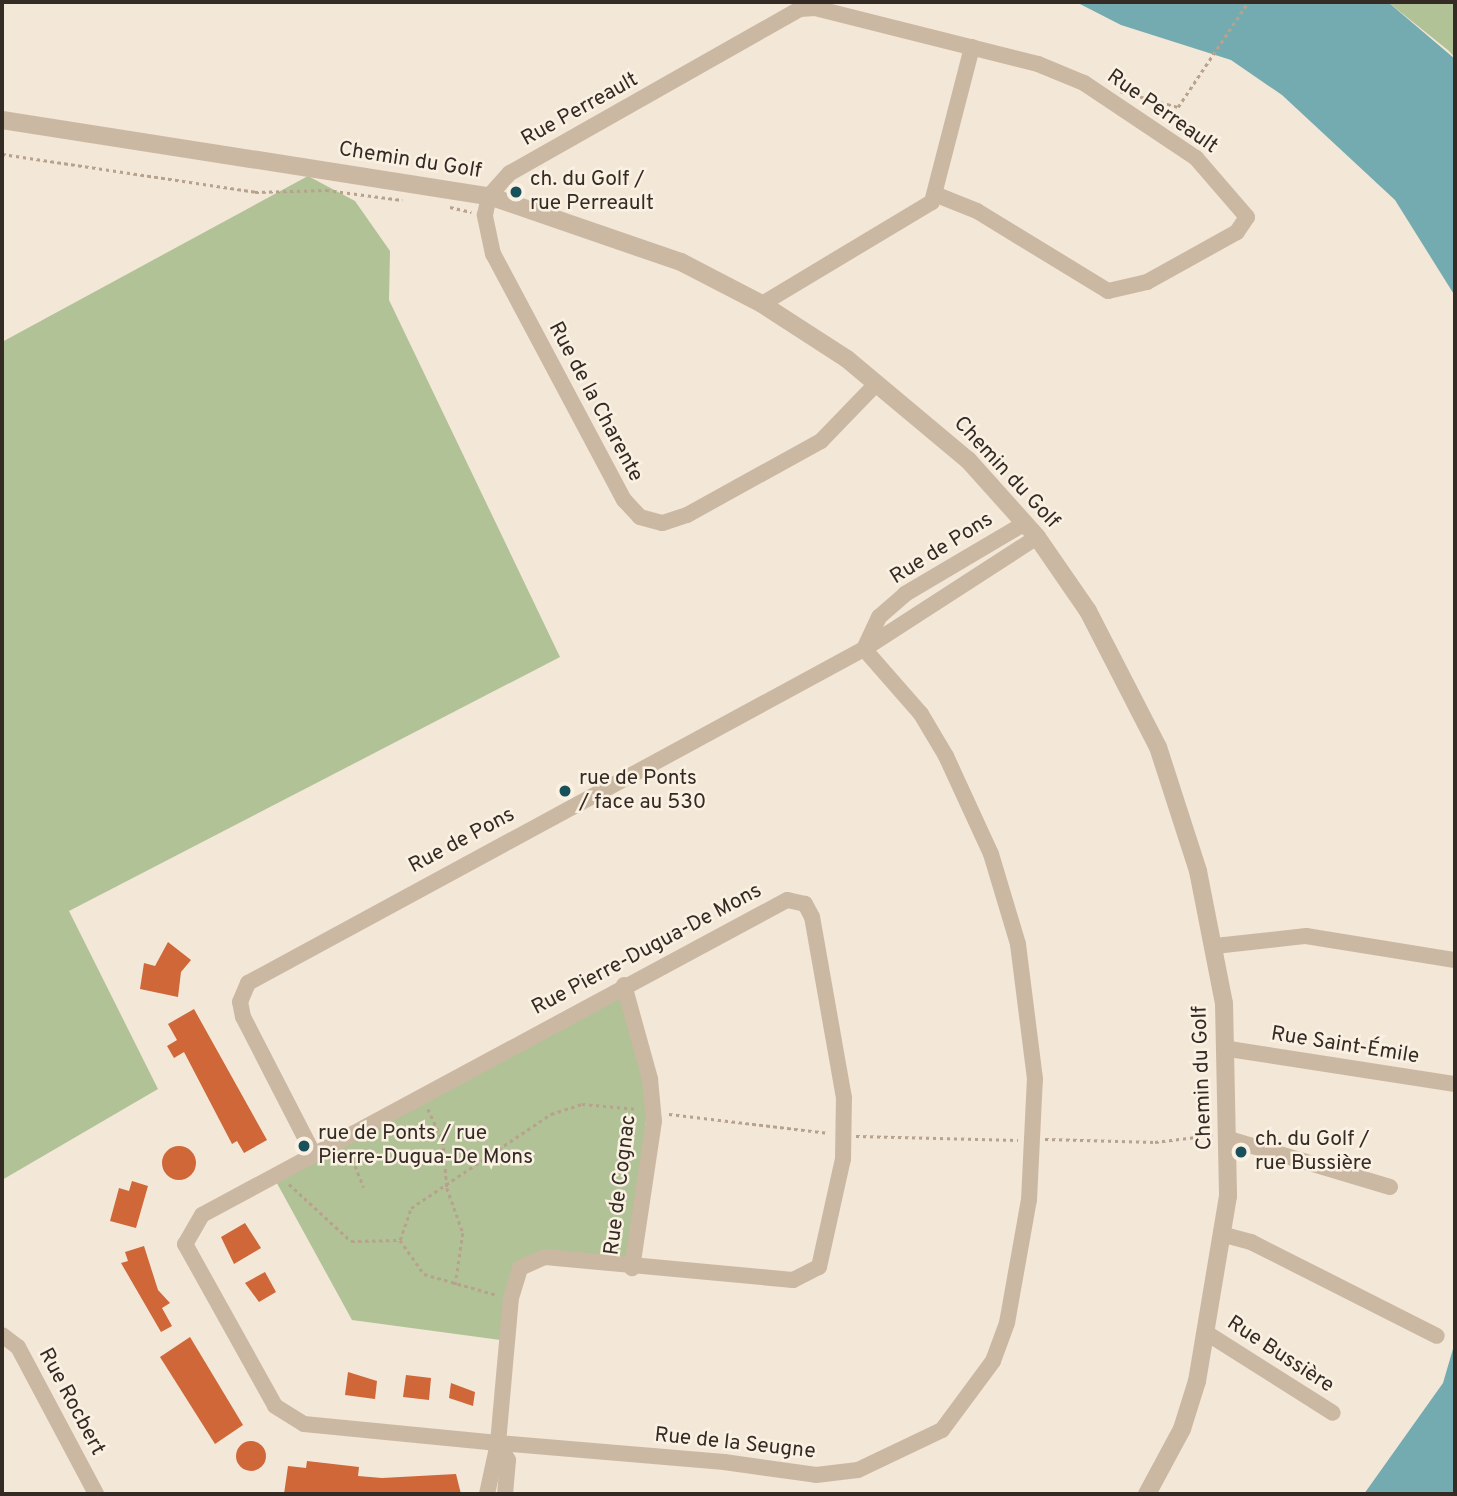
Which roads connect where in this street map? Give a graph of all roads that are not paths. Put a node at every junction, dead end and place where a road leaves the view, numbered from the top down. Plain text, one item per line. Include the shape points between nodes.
1 (972, 47) junction
2 (2, 120) edge
3 (937, 195) junction
4 (489, 196) junction
5 (762, 304) junction
6 (877, 383) junction
7 (1024, 523) junction
8 (1037, 537) junction
9 (864, 649) junction
10 (1215, 946) junction
11 (1455, 960) edge
12 (624, 985) junction
13 (1229, 1049) junction
14 (1455, 1084) edge
15 (1229, 1139) junction
16 (313, 1153) junction
17 (1390, 1187) dead end
18 (1221, 1234) junction
19 (632, 1268) junction
20 (1205, 1332) junction
21 (2, 1335) edge
22 (1437, 1336) dead end
23 (1333, 1413) dead end
24 (498, 1443) junction
25 (96, 1494) edge
26 (486, 1494) edge
27 (505, 1494) edge
28 (1147, 1494) edge

1 - 3 street
1 - 3 street, Rue Perreault via 1064,73 1111,100 1196,158 1237,200 1245,225 1147,282 1108,291 976,211
1 - 4 street, Rue Perreault via 800,9 510,173
2 - 4 street, Chemin du Golf
3 - 5 street via 912,219
4 - 5 street, Chemin du Golf via 624,239
4 - 6 street, Rue de la Charente via 493,254 624,500 640,517 662,523 687,515 821,441
5 - 6 street, Chemin du Golf
6 - 7 street, Chemin du Golf via 968,460
7 - 8 street, Chemin du Golf
7 - 9 street, Rue de Pons via 905,594 879,618
8 - 9 street, Rue de Pons
8 - 10 street, Chemin du Golf via 1088,611 1158,747
9 - 16 street, Rue de Pons via 248,983 240,1002 243,1017
9 - 24 street, Rue de la Seugne via 921,714 946,756 1006,897 1032,1032 1029,1200 1007,1323 993,1361 942,1430 904,1452 858,1470 816,1475
10 - 11 street via 1306,936
10 - 13 street, Chemin du Golf
12 - 16 street, Rue Pierre-Dugua-De Mons
12 - 19 street, Rue de Cognac via 635,1013 653,1112
12 - 19 street, Rue Pierre-Dugua-De Mons via 799,900 812,918 844,1098 845,1135 822,1256 804,1279
13 - 14 street, Rue Saint-Émile
13 - 15 street, Chemin du Golf
15 - 17 street
15 - 18 street, Chemin du Golf
16 - 24 street, Rue de la Seugne via 202,1215 186,1233 185,1244 283,1416 303,1424
18 - 20 street, Chemin du Golf
18 - 22 street via 1251,1242
19 - 24 street, Rue Pierre-Dugua-De Mons via 545,1257 520,1268 511,1298
20 - 23 street, Rue Bussière
20 - 28 street, Chemin du Golf via 1182,1429
21 - 25 street, Rue Rocbert via 18,1347
24 - 26 street, Rue Pierre-Dugua-De Mons
24 - 27 street, Rue Pierre-Dugua-De Mons via 508,1460

